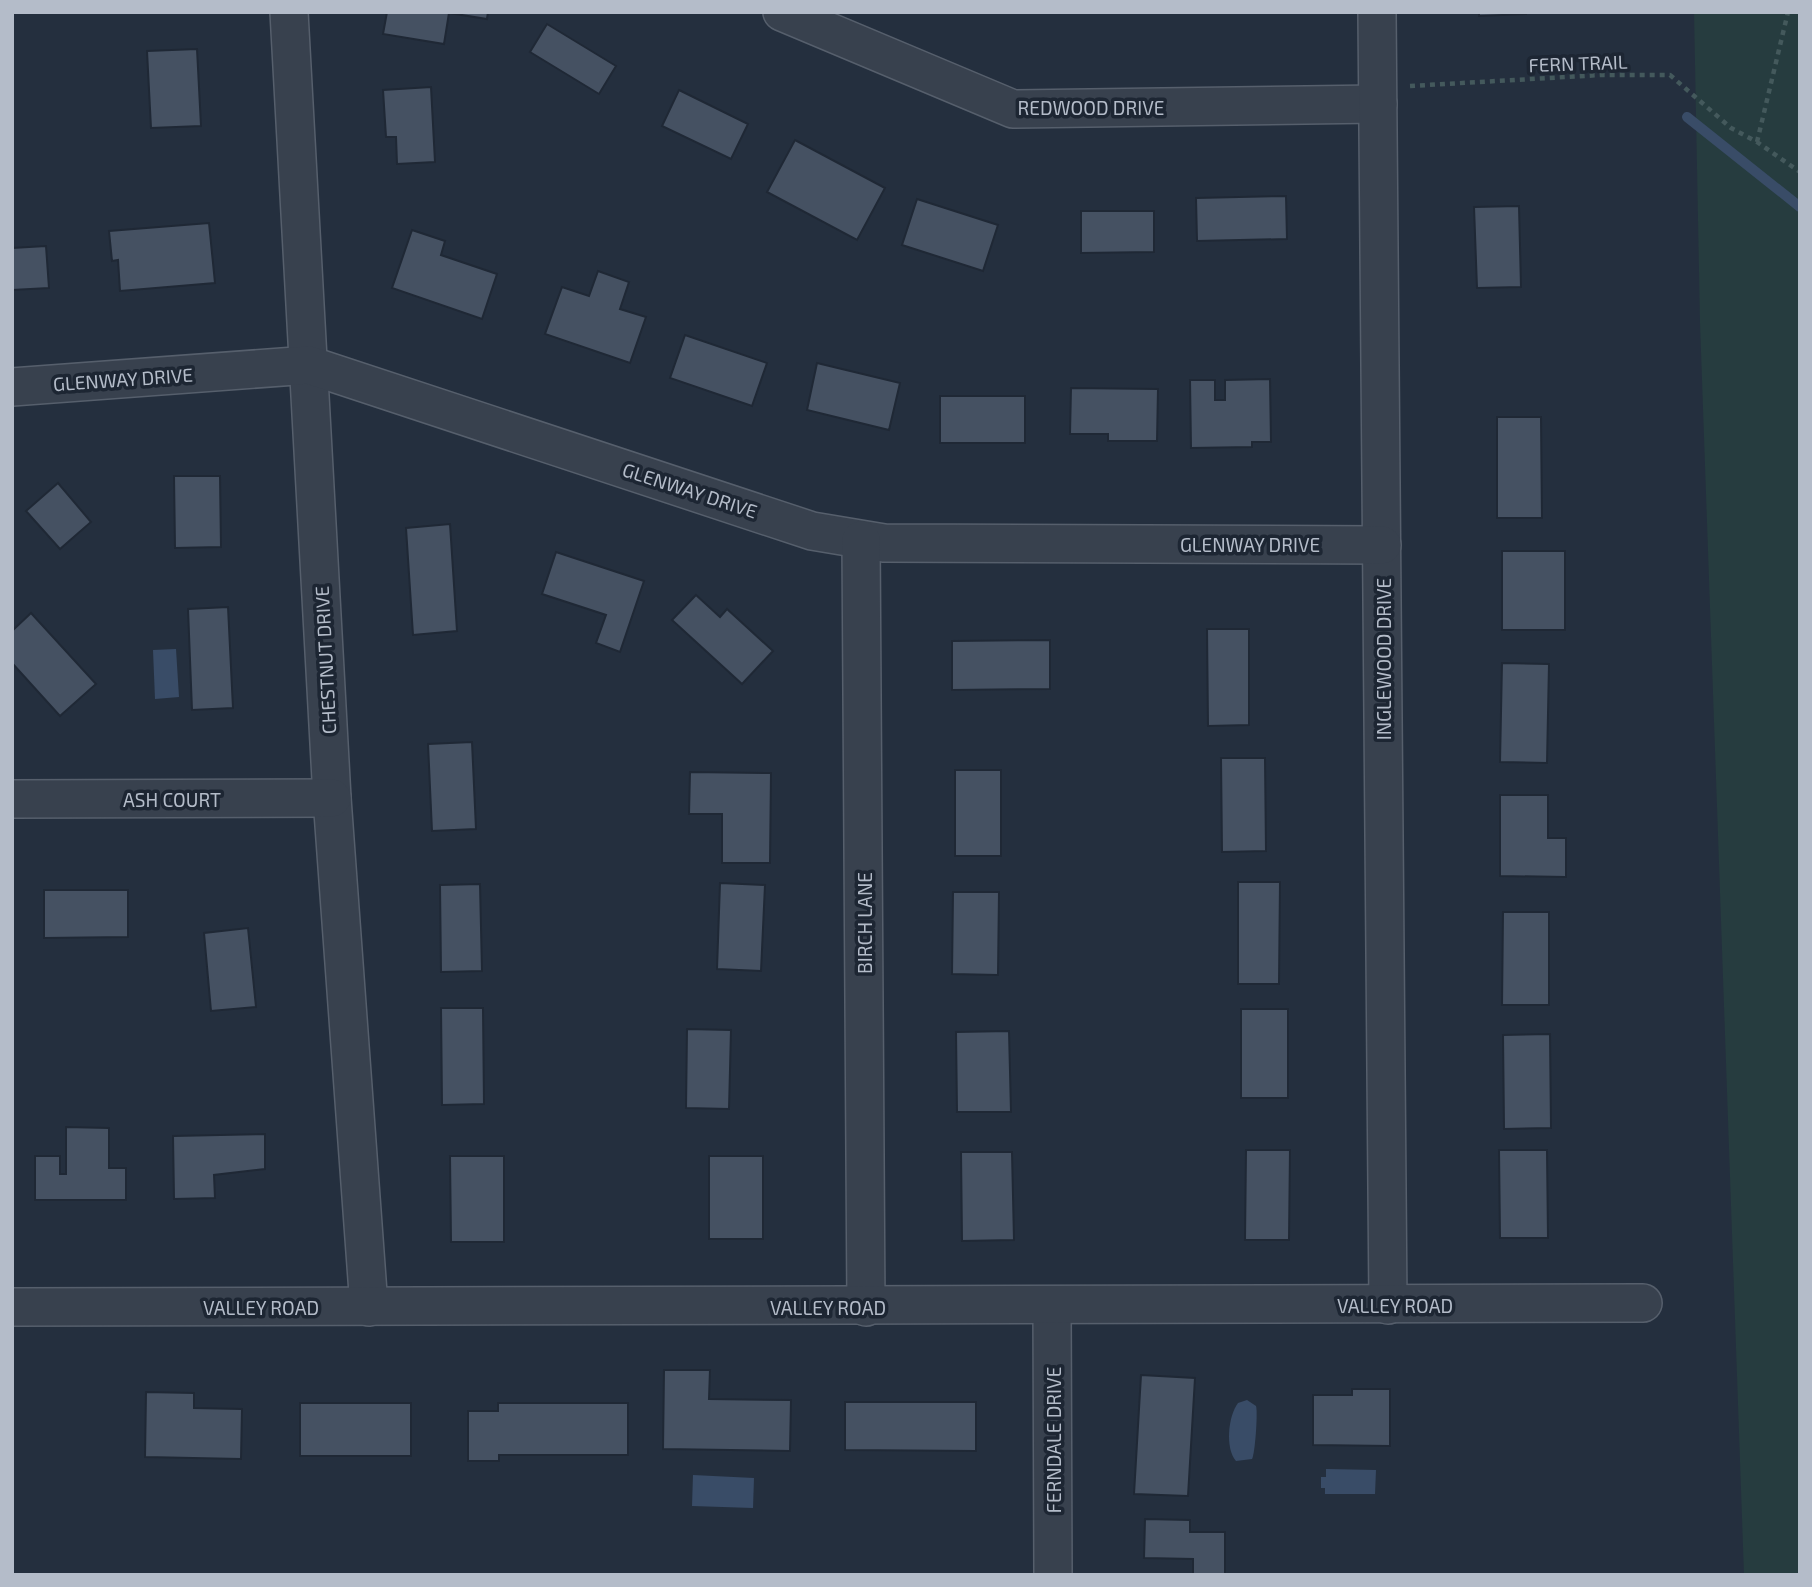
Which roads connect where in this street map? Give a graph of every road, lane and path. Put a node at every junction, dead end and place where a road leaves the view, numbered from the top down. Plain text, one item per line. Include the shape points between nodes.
1 (289, 12) edge
2 (782, 12) edge
3 (1377, 12) edge
4 (1788, 12) edge
5 (1378, 96) junction
6 (1757, 142) junction
7 (1800, 172) edge
8 (309, 365) junction
9 (12, 387) edge
10 (861, 540) junction
11 (1382, 545) junction
12 (332, 798) junction
13 (12, 799) edge
14 (1643, 1303) dead end
15 (1388, 1305) junction
16 (1052, 1306) junction
17 (12, 1307) edge
18 (369, 1307) junction
19 (866, 1307) junction
20 (1053, 1575) edge

1 - 8 street, CHESTNUT DRIVE
2 - 5 street, REDWOOD DRIVE via 1013,109
3 - 5 street, INGLEWOOD DRIVE
4 - 6 path
5 - 6 path, FERN TRAIL via 1601,75 1670,75 1731,128
5 - 11 street, INGLEWOOD DRIVE
6 - 7 path, FERN TRAIL
8 - 9 street, GLENWAY DRIVE
8 - 10 street, GLENWAY DRIVE via 812,531
8 - 12 street, CHESTNUT DRIVE
10 - 11 street, GLENWAY DRIVE
10 - 19 street, BIRCH LANE
11 - 15 street, INGLEWOOD DRIVE
12 - 13 street, ASH COURT
12 - 18 street, CHESTNUT DRIVE
14 - 15 street, VALLEY ROAD
15 - 16 street, VALLEY ROAD
16 - 19 street, VALLEY ROAD
16 - 20 street, FERNDALE DRIVE
17 - 18 street, VALLEY ROAD
18 - 19 street, VALLEY ROAD

